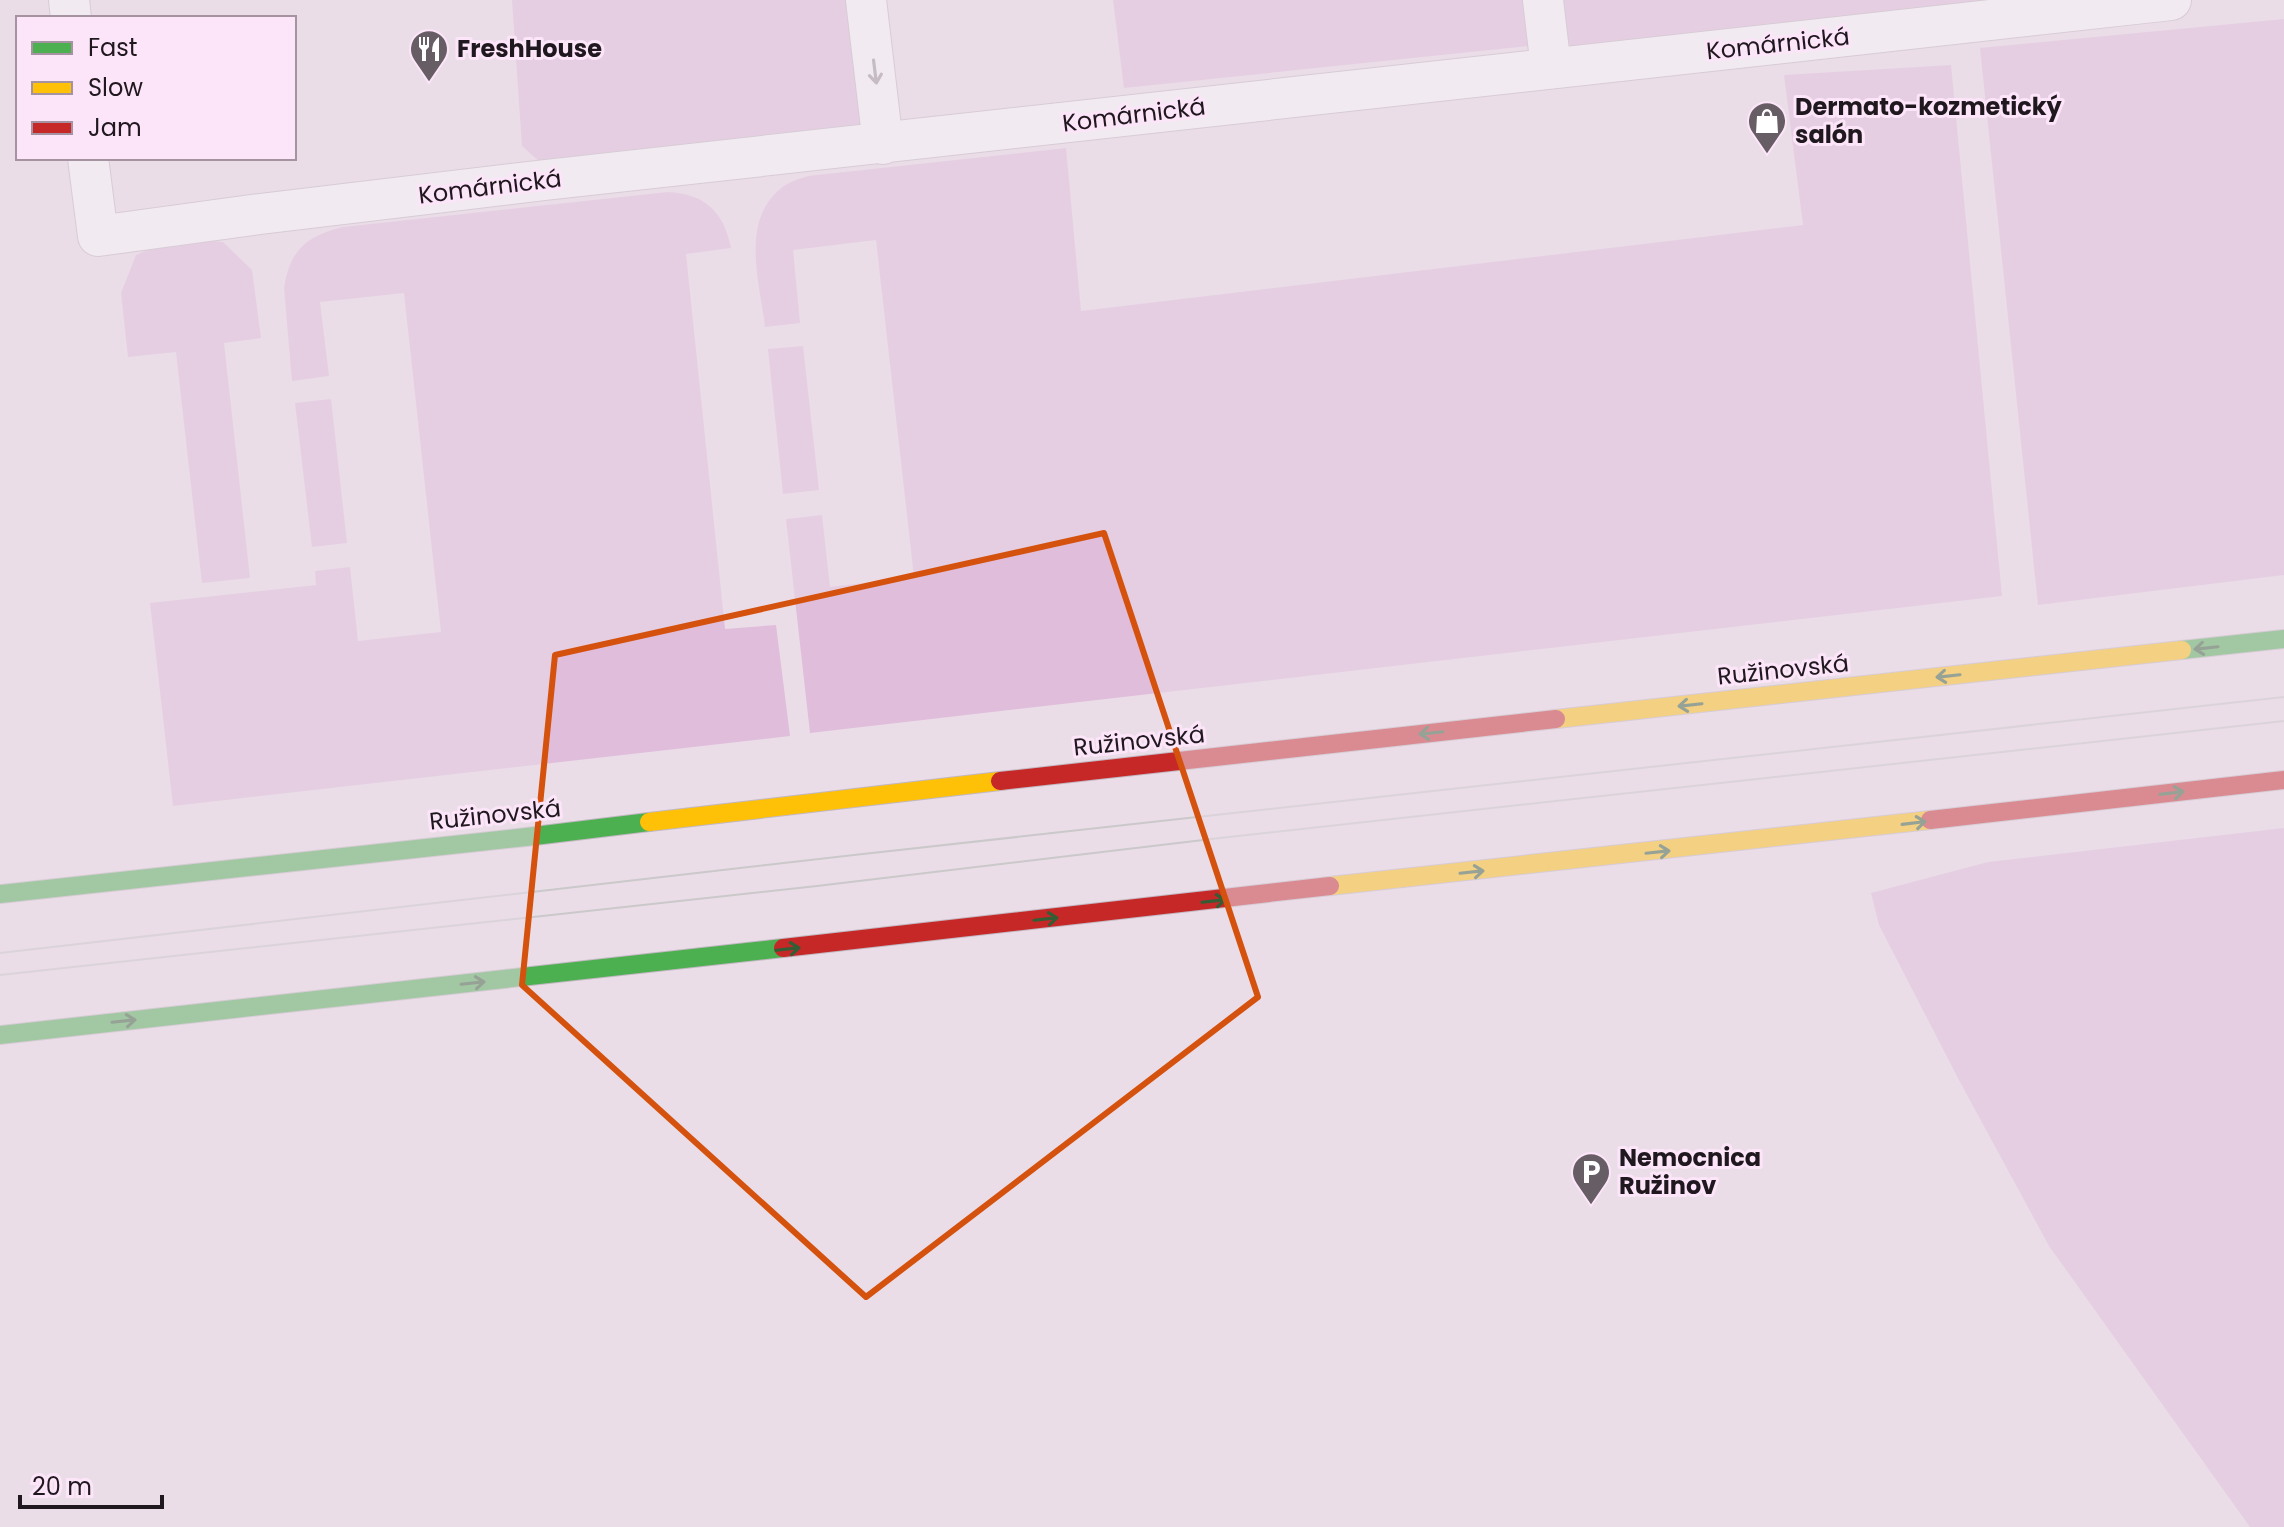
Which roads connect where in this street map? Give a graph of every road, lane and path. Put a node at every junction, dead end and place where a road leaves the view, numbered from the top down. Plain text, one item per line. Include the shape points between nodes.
1 (866, 0) edge
2 (1543, 0) edge
3 (2171, 0) edge
4 (1551, 68) junction
5 (883, 144) junction
6 (88, 160) edge
7 (2284, 639) edge
8 (2284, 780) edge
9 (0, 894) edge
10 (0, 1035) edge

1 -> 5 street
2 - 4 street
3 - 4 street, Komárnická
4 - 5 street, Komárnická
5 - 6 street, Komárnická via 98,236
7 -> 9 street, Ružinovská
10 -> 8 street

